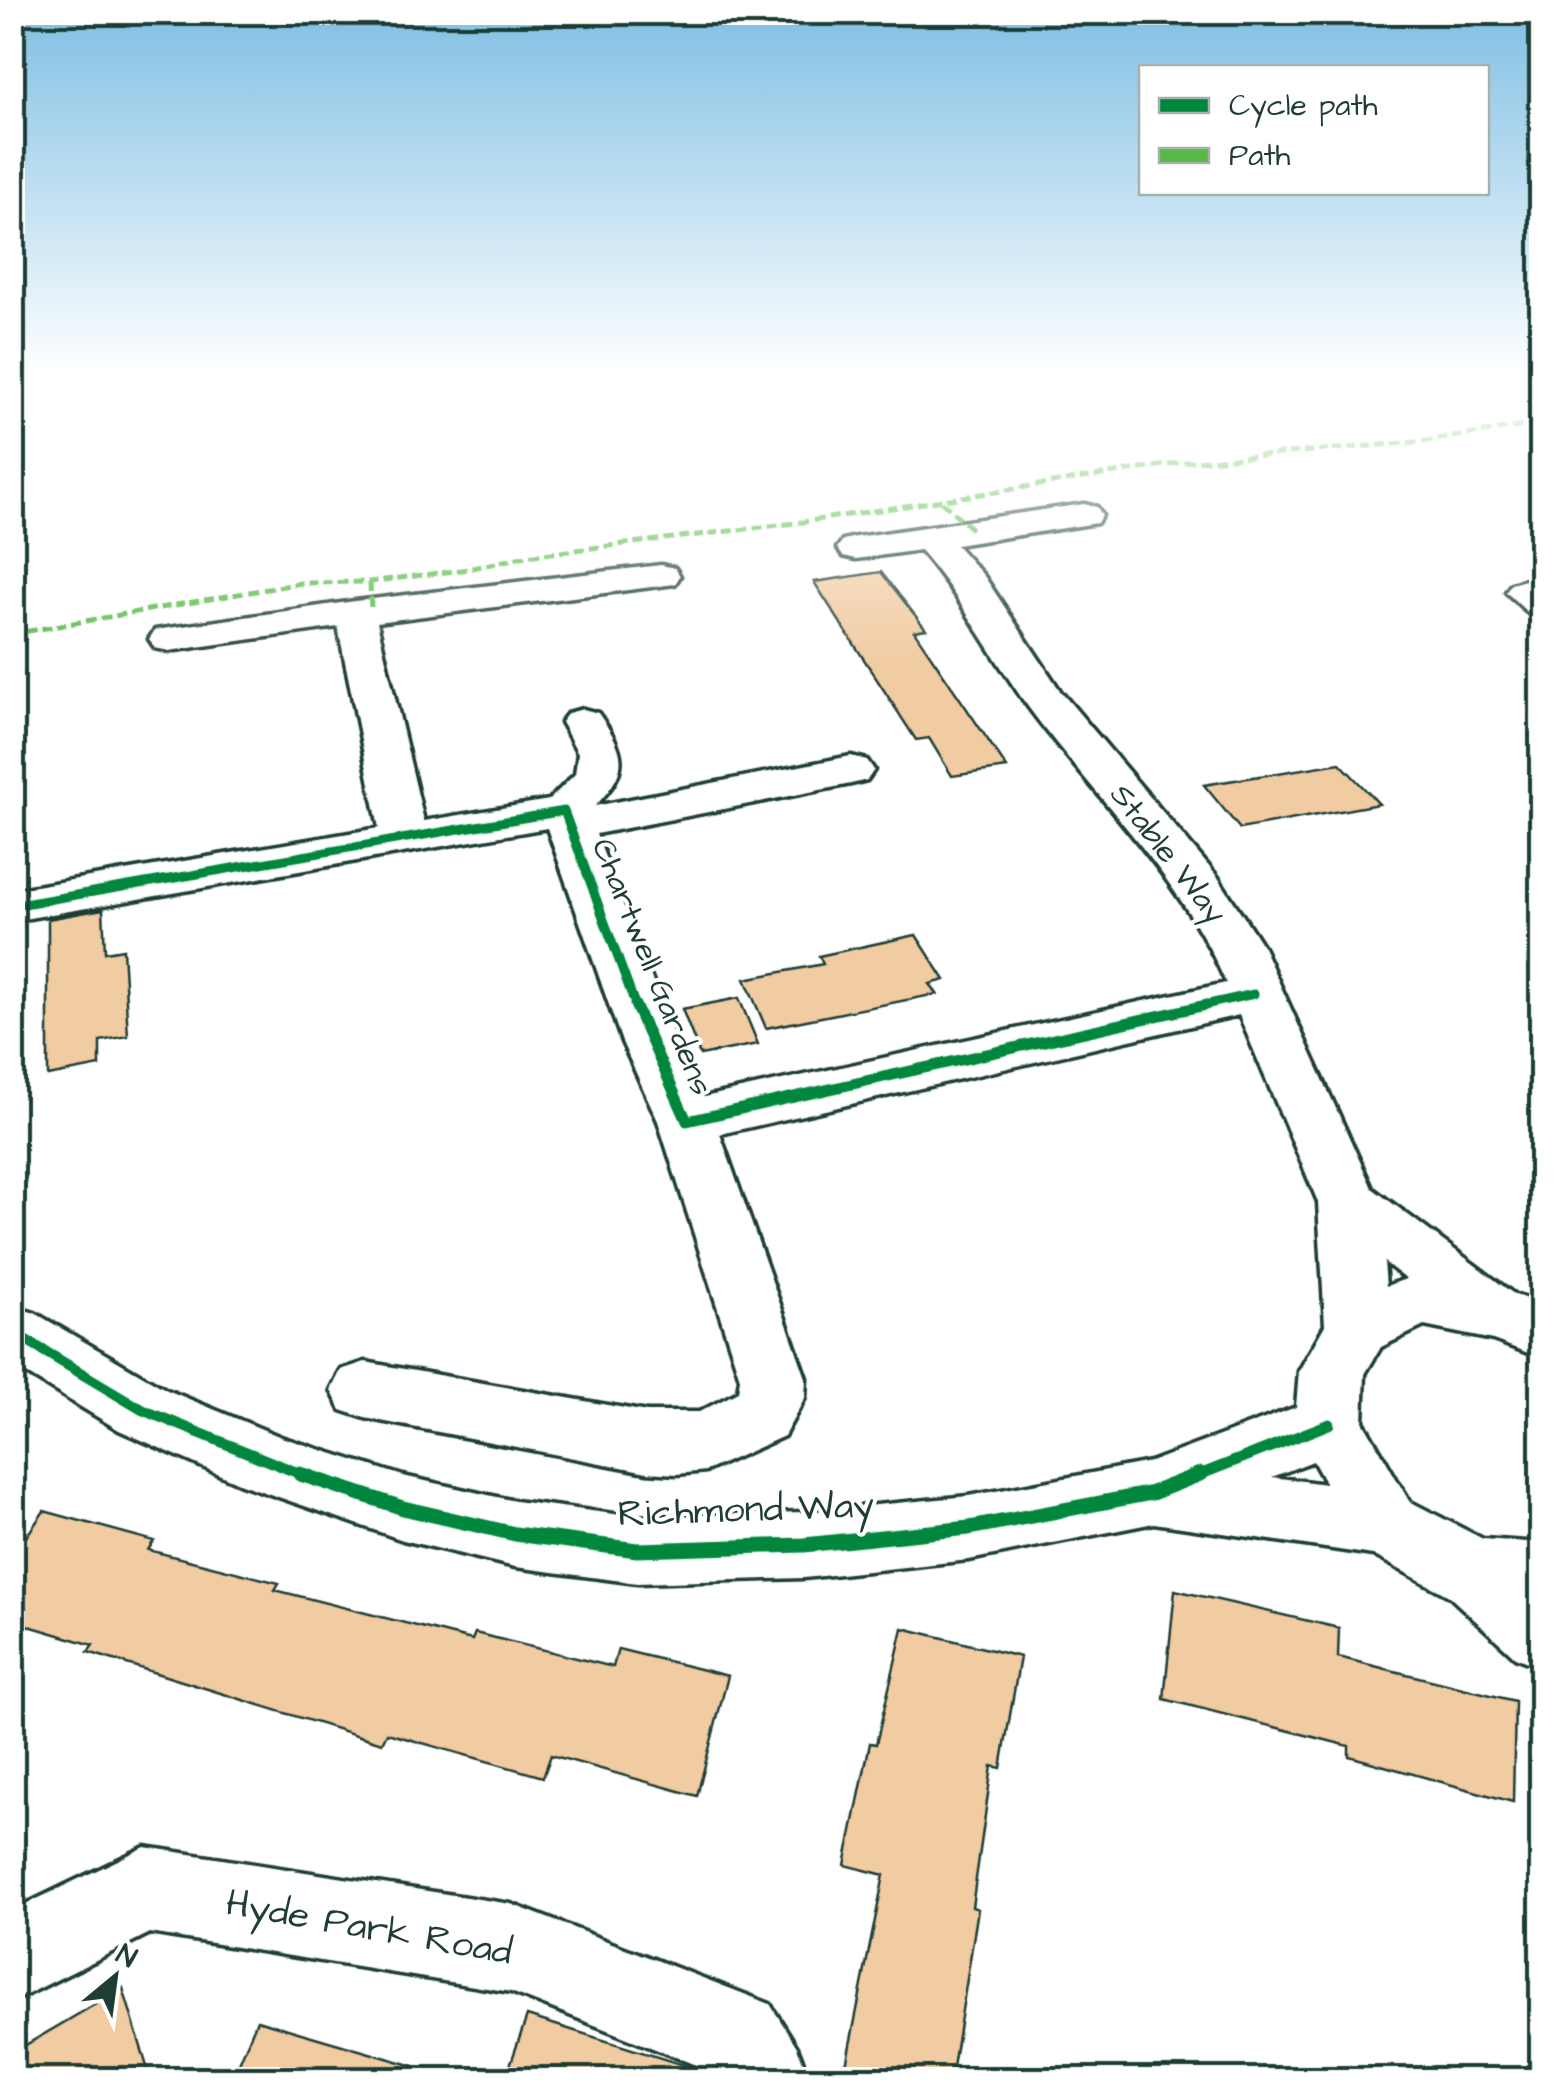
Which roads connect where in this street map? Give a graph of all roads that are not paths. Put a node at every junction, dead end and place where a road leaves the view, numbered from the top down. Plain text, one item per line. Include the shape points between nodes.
1 (1084, 515) dead end
2 (932, 539) junction
3 (856, 548) dead end
4 (661, 576) dead end
5 (355, 613) junction
6 (170, 639) dead end
7 (583, 722) dead end
8 (852, 770) dead end
9 (566, 818) junction
10 (404, 837) junction
11 (12, 906) edge
12 (1254, 994) junction
13 (687, 1121) junction
14 (1348, 1202) junction
15 (1521, 1324) edge
16 (1358, 1328) junction
17 (12, 1332) edge
18 (365, 1390) dead end
19 (1329, 1424) junction
20 (1152, 1493) junction
21 (1384, 1524) junction
22 (1508, 1574) edge
23 (1542, 1632) edge
24 (12, 1958) edge
25 (764, 2080) edge

1 - 2 street
2 - 3 street
2 - 12 street, Stable Way via 970,584 1045,700 1193,876 1236,946
4 - 5 street
5 - 6 street
5 - 10 street
7 - 9 street, Chartwell Gardens via 600,753 598,778
8 - 9 street, Chartwell Gardens
9 - 10 street, Chartwell Gardens
9 - 13 street, Chartwell Gardens via 650,1042
10 - 11 street, Chartwell Gardens
12 - 13 street, Chartwell Gardens
12 - 14 street, Stable Way
13 - 18 street, Chartwell Gardens via 773,1378 760,1416 706,1441 662,1443
14 - 15 street, Stable Way
14 - 16 street, Stable Way
15 - 16 street via 1420,1300
16 - 19 street via 1332,1371
17 - 20 street, Richmond Way via 143,1410 266,1464 402,1508 515,1534 637,1550 804,1545 969,1528
19 - 20 street, Richmond Way
19 - 21 street
20 - 21 street, Richmond Way
21 - 22 street
22 - 23 street
24 - 25 street, Hyde Park Road via 145,1890 511,1948 738,2036

